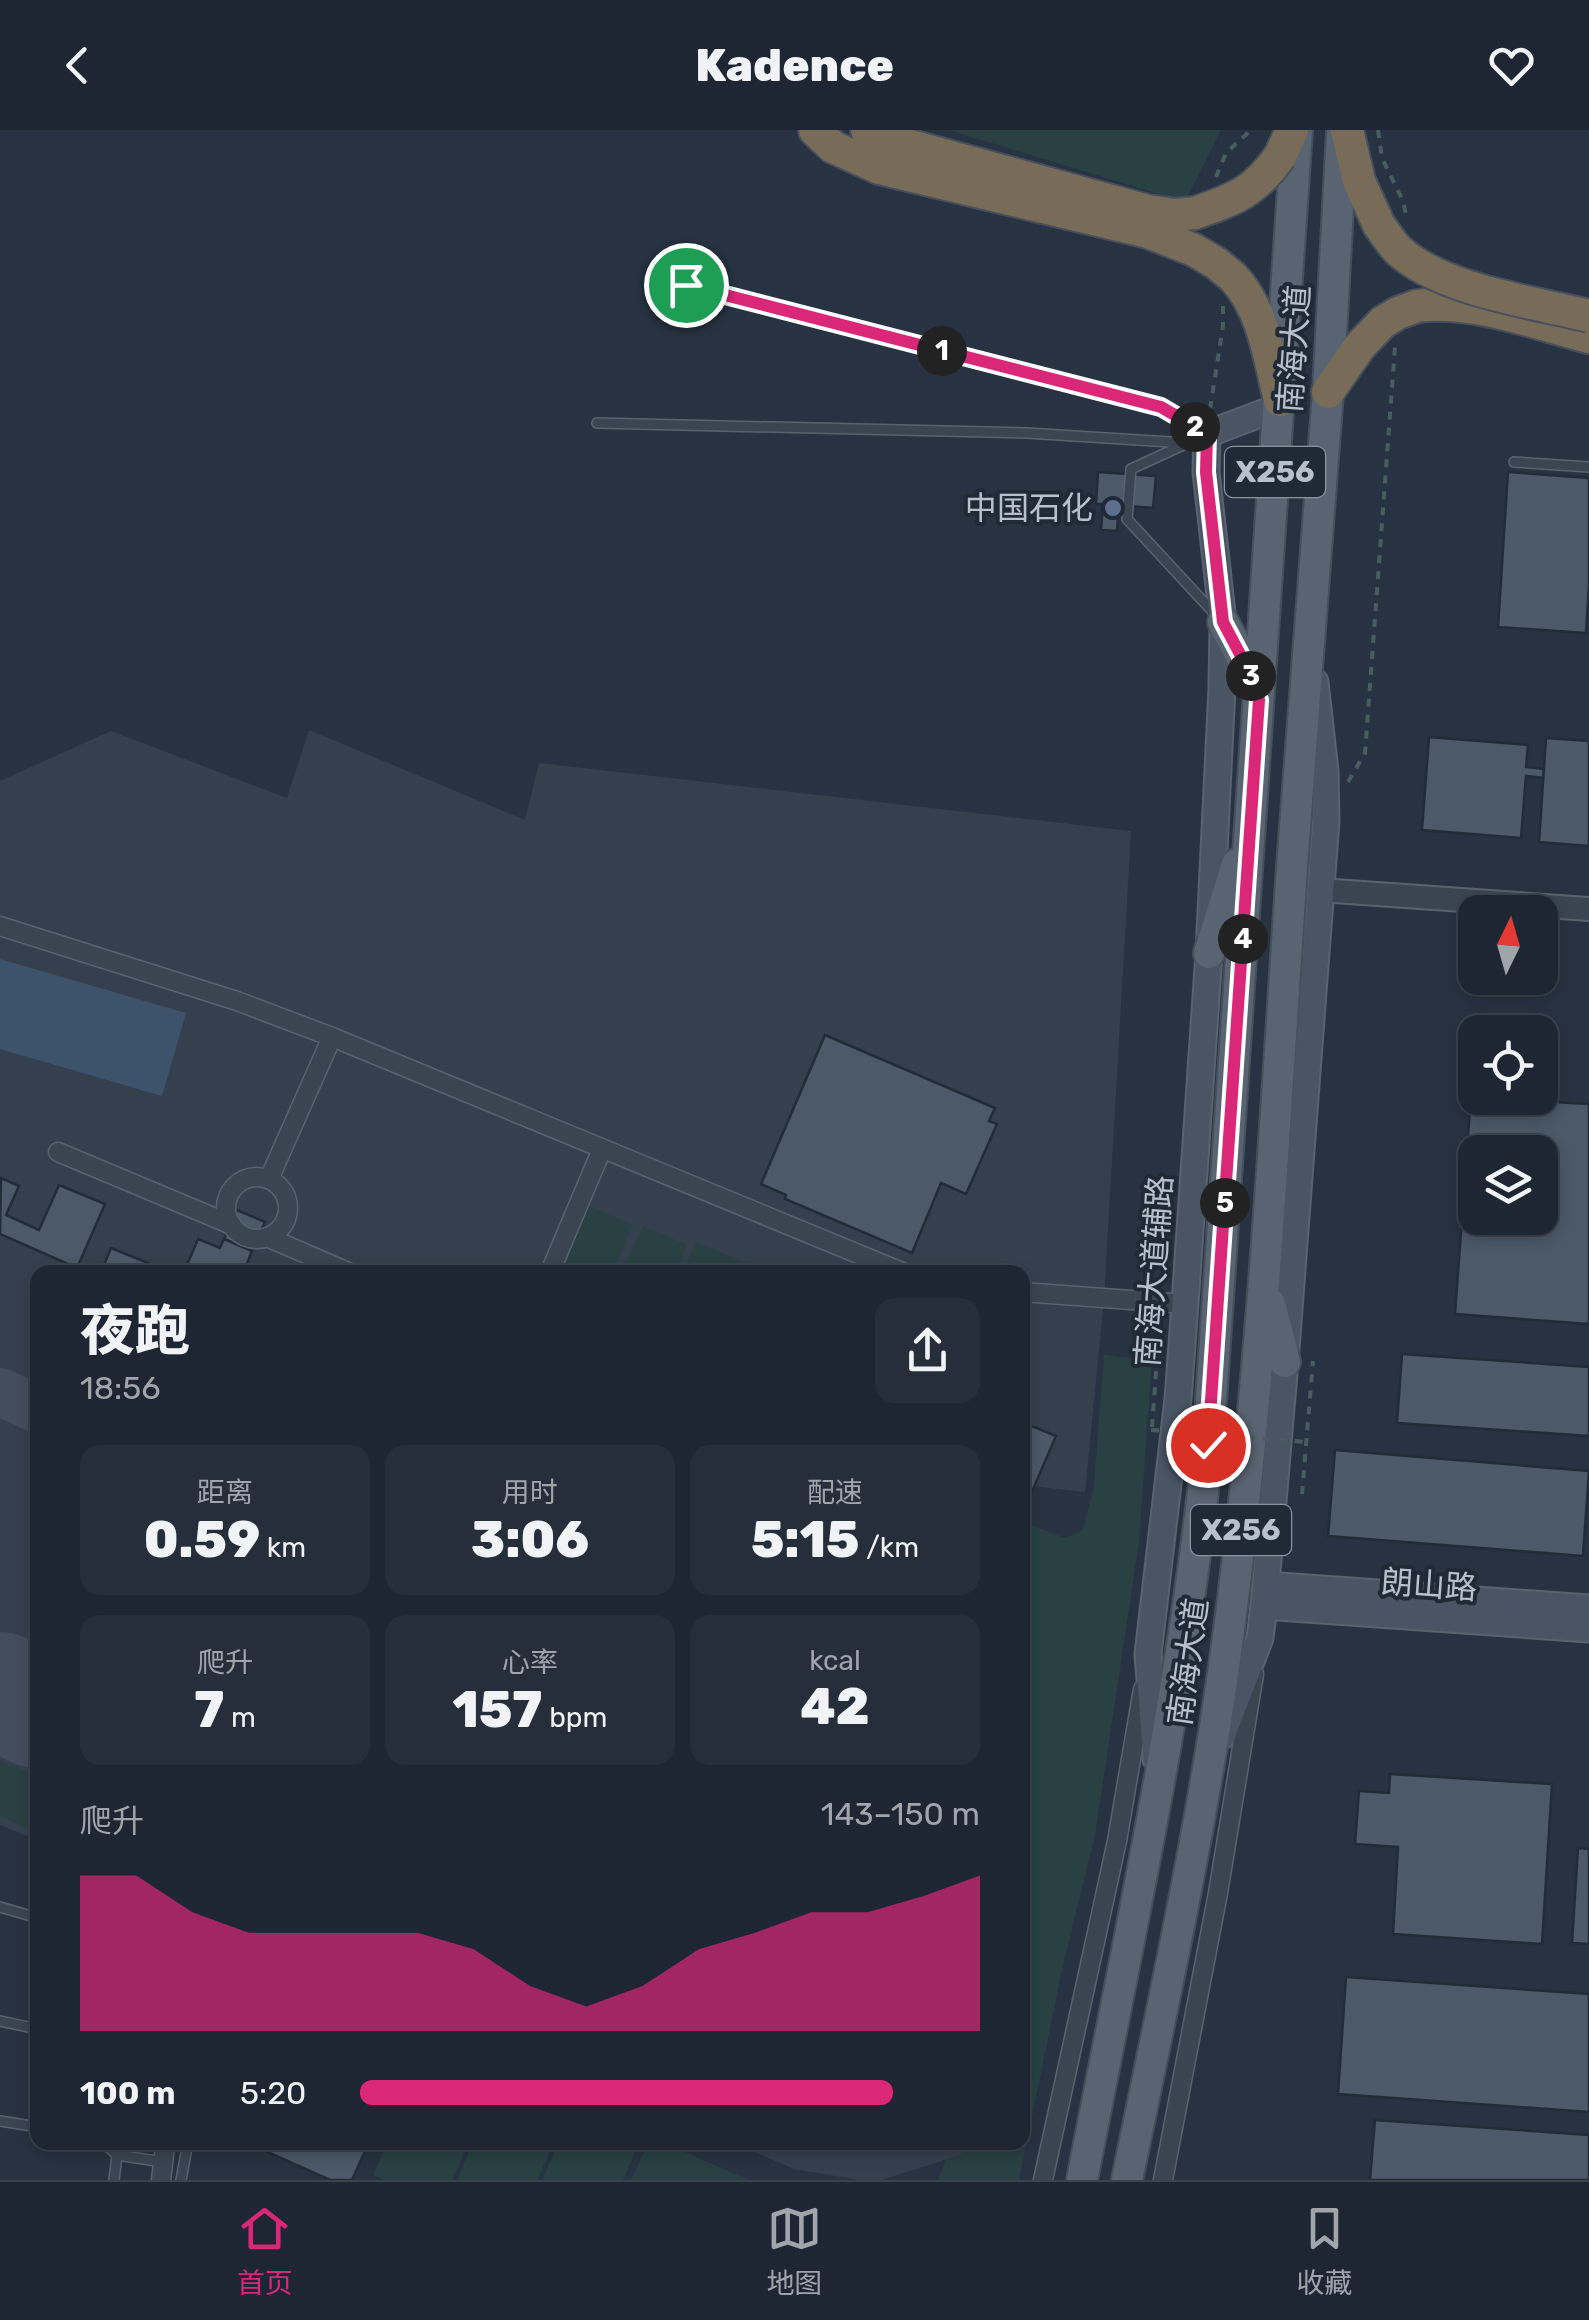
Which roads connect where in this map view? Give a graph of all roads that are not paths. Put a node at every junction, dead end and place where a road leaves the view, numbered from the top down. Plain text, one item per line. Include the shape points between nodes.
1 (792, 130) edge
2 (868, 130) edge
3 (1344, 130) edge
4 (824, 138) edge
5 (1290, 139) edge
6 (686, 285) dead end
7 (1589, 316) edge
8 (1589, 338) edge
9 (1328, 392) junction
10 (1279, 404) junction
11 (597, 424) dead end
12 (1196, 438) junction
13 (1514, 462) dead end
14 (1589, 467) edge
15 (1310, 602) junction
16 (1223, 622) junction
17 (1259, 700) junction
18 (1252, 814) junction
19 (1320, 890) junction
20 (1589, 908) edge
21 (0, 926) edge
22 (1209, 953) junction
23 (332, 1036) junction
24 (602, 1148) junction
25 (58, 1152) dead end
26 (269, 1179) junction
27 (232, 1225) junction
28 (267, 1237) junction
29 (332, 1265) edge
30 (553, 1265) edge
31 (885, 1265) edge
32 (1264, 1281) junction
33 (1030, 1293) edge
34 (1185, 1304) junction
35 (1299, 1362) junction
36 (1265, 1596) junction
37 (1589, 1608) edge
38 (1589, 1629) edge
39 (1260, 1638) junction
40 (1148, 1654) junction
41 (1206, 1778) junction
42 (1158, 1794) junction
43 (0, 1907) edge
44 (30, 1916) edge
45 (0, 2021) edge
46 (30, 2027) edge
47 (1144, 2096) junction
48 (0, 2121) edge
49 (30, 2125) edge
50 (112, 2150) edge
51 (187, 2150) edge
52 (117, 2155) junction
53 (163, 2163) edge
54 (114, 2180) edge
55 (181, 2180) edge
56 (1042, 2180) edge
57 (1078, 2180) edge
58 (1127, 2180) edge
59 (1135, 2180) edge
60 (1162, 2180) edge

1 - 4 highway
2 - 5 highway, bridge via 1174,215 1250,189
3 - 7 highway, bridge via 1359,181 1394,226 1395,248 1412,262 1466,286
3 - 9 main road, 南海大道 / X256
4 - 10 highway, bridge via 880,168 1148,232 1216,262 1244,289 1260,320
5 - 10 main road, 南海大道 / X256
6 - 12 lane via 1161,407
8 - 9 highway, bridge via 1472,308 1418,306 1398,312 1389,334 1360,346
9 - 15 main road, 南海大道 / X256
10 - 12 main road
10 - 17 main road, 南海大道 / X256
11 - 12 lane
12 - 16 main road, 南海大道辅路
12 - 16 lane via 1131,469 1127,519
13 - 14 lane
15 - 19 main road via 1326,797
15 - 32 main road, 南海大道 / X256
16 - 17 main road
16 - 22 main road, 南海大道辅路
17 - 18 main road, 南海大道 / X256
18 - 22 main road
18 - 42 main road, 南海大道 / X256 via 1208,1445
19 - 20 street
19 - 35 main road
21 - 23 street
22 - 34 main road, 南海大道辅路
23 - 24 street
23 - 26 street
24 - 30 street
24 - 31 street
25 - 27 street
26 - 27 street via 250,1178 233,1188 226,1206
26 - 28 street via 283,1191 288,1209 282,1226
27 - 28 street via 247,1237
28 - 29 street
32 - 35 main road
32 - 41 main road, 南海大道 / X256 via 1243,1516
33 - 34 street
34 - 40 main road, 南海大道辅路
35 - 36 main road
36 - 37 main road, 朗山路
36 - 38 main road, 朗山路
36 - 39 main road
39 - 41 main road
39 - 60 street
40 - 42 main road, 南海大道
40 - 56 street, 南海大道辅路 via 1117,1842
41 - 47 main road, 南海大道 / X256
42 - 57 main road, 南海大道 / X256
43 - 44 lane
45 - 46 lane
47 - 58 main road, 南海大道 / X256
47 - 59 main road
48 - 49 lane
50 - 52 lane
51 - 55 lane
52 - 53 lane
52 - 54 lane

